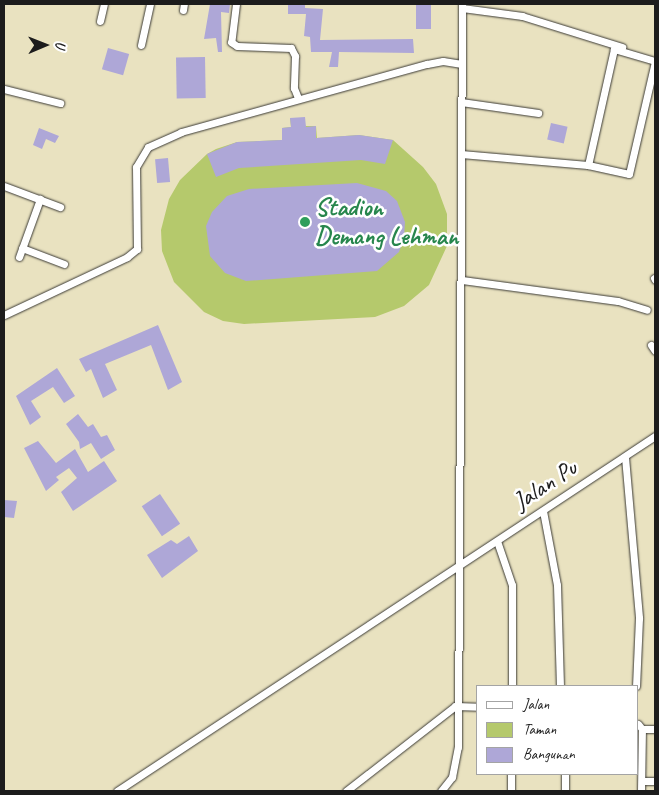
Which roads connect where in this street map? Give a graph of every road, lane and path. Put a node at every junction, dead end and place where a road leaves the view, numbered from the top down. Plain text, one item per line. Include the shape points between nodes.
1 (104, 4) edge
2 (150, 4) edge
3 (236, 4) edge
4 (462, 6) edge
5 (100, 20) dead end
6 (140, 45) dead end
7 (655, 57) edge
8 (462, 64) junction
9 (4, 89) edge
10 (298, 98) junction
11 (60, 102) dead end
12 (461, 102) junction
13 (538, 113) dead end
14 (461, 154) junction
15 (588, 165) junction
16 (4, 186) edge
17 (40, 199) junction
18 (60, 207) dead end
19 (22, 248) junction
20 (19, 257) dead end
21 (64, 264) dead end
22 (462, 280) junction
23 (647, 310) dead end
24 (4, 315) edge
25 (655, 436) edge
26 (625, 457) junction
27 (543, 511) junction
28 (496, 541) junction
29 (457, 569) junction
30 (512, 685) edge
31 (560, 685) edge
32 (636, 685) edge
33 (456, 706) junction
34 (477, 707) edge
35 (640, 726) edge
36 (655, 729) edge
37 (511, 775) edge
38 (565, 775) edge
39 (642, 781) junction
40 (655, 781) edge
41 (117, 791) edge
42 (346, 791) edge
43 (441, 791) edge
44 (511, 791) edge
45 (565, 791) edge
46 (641, 791) edge

1 - 5 street
2 - 6 street
3 - 10 street via 231,42 237,46 291,48 295,56 294,88
4 - 7 street via 522,16
4 - 8 street
8 - 10 street via 443,61 427,64
8 - 12 street
9 - 11 street
10 - 24 street via 181,132 148,147 136,167 137,249 127,257
12 - 13 street
12 - 14 street
14 - 15 street
14 - 22 street
15 - 15 street via 614,49 655,61 629,174
16 - 17 street
17 - 18 street
17 - 19 street
19 - 20 street
19 - 21 street
22 - 23 street via 618,301
22 - 29 street
25 - 26 street, Jalan Pu
26 - 27 street, Jalan Pu
26 - 32 street via 639,618
27 - 28 street, Jalan Pu
27 - 31 street via 557,584
28 - 29 street, Jalan Pu
28 - 30 street via 511,576
29 - 33 street
29 - 41 street, Jalan Pu
33 - 34 street
33 - 42 street
33 - 43 street via 455,763 452,777
35 - 36 street
35 - 39 street
37 - 44 street
38 - 45 street
39 - 40 street
39 - 46 street

